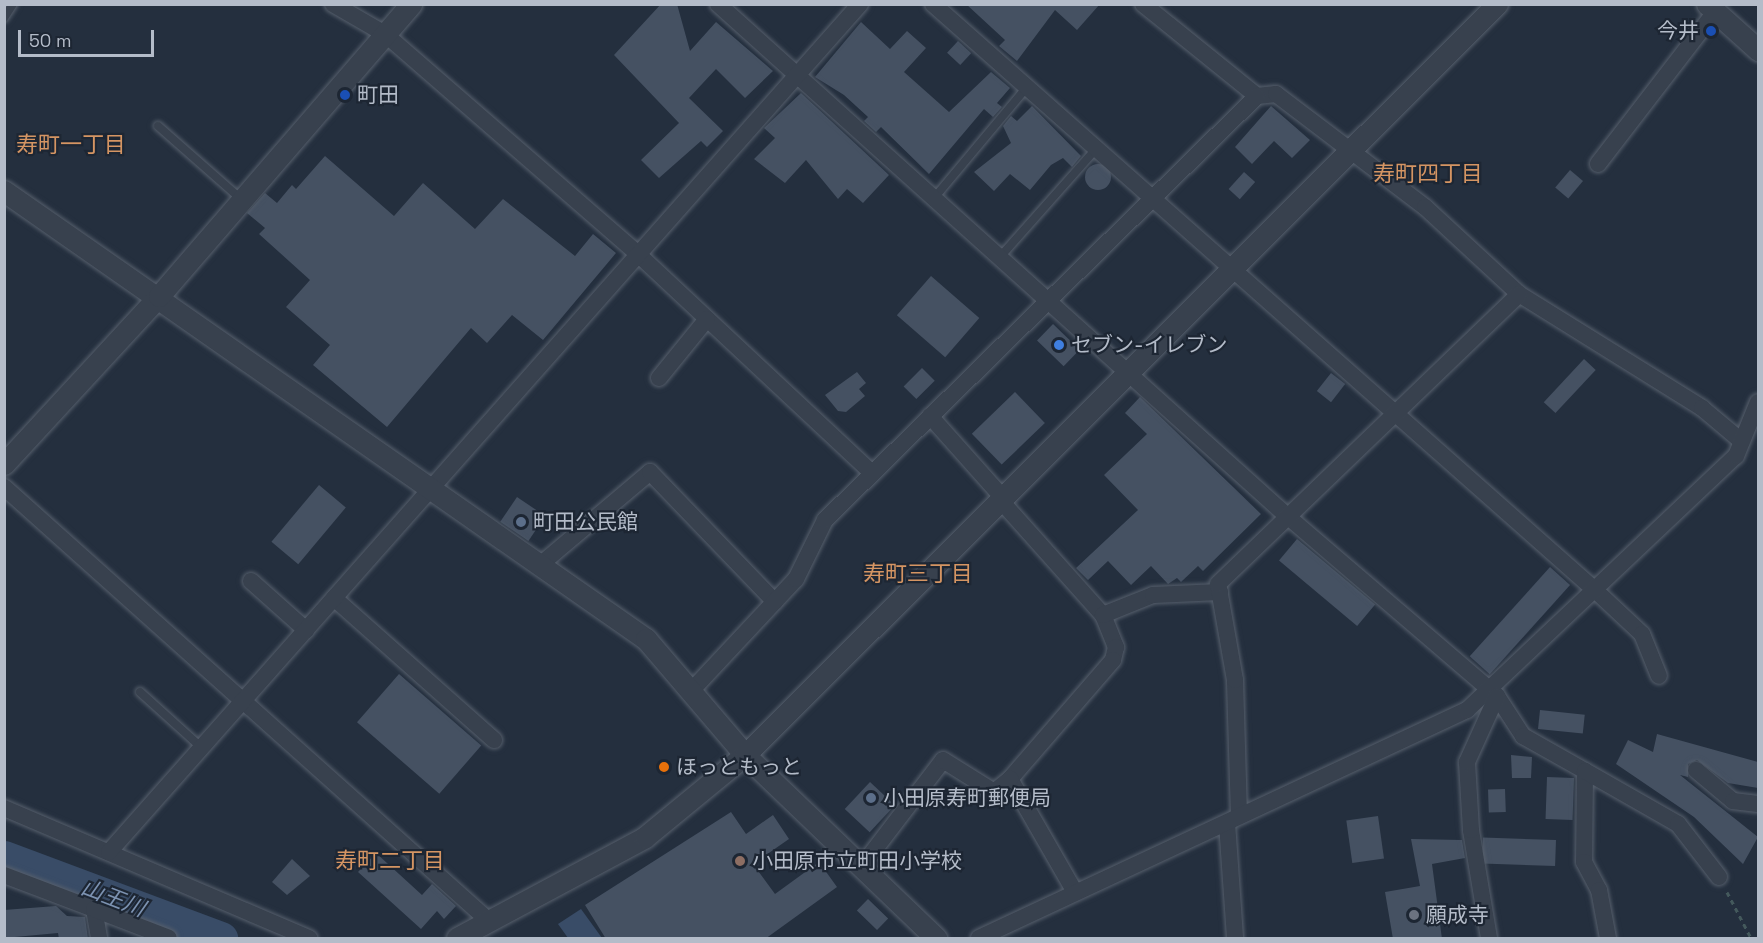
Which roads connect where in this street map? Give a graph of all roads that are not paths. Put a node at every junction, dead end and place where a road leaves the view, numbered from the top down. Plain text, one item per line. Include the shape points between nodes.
1 (14, 4) edge
2 (333, 4) edge
3 (411, 4) edge
4 (718, 4) edge
5 (860, 4) edge
6 (933, 4) edge
7 (1143, 4) edge
8 (1495, 5) edge
9 (1711, 8) edge
10 (4, 18) edge
11 (385, 34) junction
12 (1758, 50) edge
13 (798, 74) junction
14 (1026, 88) junction
15 (1257, 96) junction
16 (158, 126) dead end
17 (1095, 150) junction
18 (1350, 150) junction
19 (1598, 164) dead end
20 (4, 191) edge
21 (935, 197) junction
22 (242, 200) junction
23 (1153, 202) junction
24 (639, 255) junction
25 (1000, 256) junction
26 (1230, 270) junction
27 (1519, 294) junction
28 (159, 297) junction
29 (1051, 302) junction
30 (707, 319) junction
31 (1130, 373) junction
32 (659, 378) dead end
33 (1758, 402) edge
34 (1395, 415) junction
35 (930, 416) junction
36 (1740, 440) junction
37 (4, 464) edge
38 (871, 472) junction
39 (4, 487) edge
40 (433, 490) junction
41 (1002, 500) junction
42 (1286, 515) junction
43 (540, 565) junction
44 (251, 581) dead end
45 (1595, 590) junction
46 (1220, 592) junction
47 (334, 598) junction
48 (775, 602) junction
49 (1103, 615) junction
50 (306, 630) junction
51 (1659, 676) dead end
52 (692, 690) junction
53 (140, 692) dead end
54 (1492, 694) junction
55 (246, 698) junction
56 (494, 740) dead end
57 (201, 748) junction
58 (745, 755) junction
59 (1696, 770) dead end
60 (1585, 771) junction
61 (1010, 779) junction
62 (1758, 804) edge
63 (4, 808) edge
64 (1233, 820) junction
65 (109, 852) junction
66 (862, 866) junction
67 (4, 875) edge
68 (1719, 877) road end
69 (1075, 892) junction
70 (94, 909) junction
71 (490, 922) junction
72 (99, 939) edge
73 (168, 939) edge
74 (309, 939) edge
75 (457, 939) edge
76 (936, 939) edge
77 (979, 939) edge
78 (1235, 939) edge
79 (1489, 939) edge
80 (1608, 939) edge

1 - 10 lane
2 - 11 street
3 - 11 street
4 - 13 street
5 - 13 street
6 - 14 street
7 - 15 street
8 - 18 street
9 - 12 street
9 - 19 street
11 - 22 street
11 - 24 street
13 - 21 street
13 - 24 street
14 - 17 street
14 - 21 lane
15 - 18 street via 1276,94
15 - 23 street
16 - 22 lane
17 - 23 street
17 - 25 lane
18 - 26 street
18 - 27 street via 1425,207
20 - 28 street
21 - 25 street
22 - 28 street
23 - 26 street
23 - 29 street
24 - 30 street
24 - 40 street
25 - 29 street
26 - 31 street
26 - 34 street
27 - 34 street
27 - 36 street via 1701,408
28 - 37 street
28 - 40 street
29 - 31 street
29 - 35 street
30 - 32 street
30 - 38 street
31 - 41 street
31 - 42 street
33 - 36 street
34 - 42 street
34 - 45 street
35 - 38 street
35 - 41 street
36 - 45 street via 1736,456
38 - 48 street via 825,520 796,579
39 - 55 street
40 - 43 street
40 - 47 street
41 - 49 street
41 - 58 street
42 - 46 street via 1218,584
42 - 54 street
43 - 48 street via 650,472
43 - 52 street via 646,639
44 - 50 street
45 - 51 street via 1642,634
45 - 54 street
46 - 49 street via 1153,595
46 - 64 street via 1235,680
47 - 50 street
47 - 56 street
48 - 52 street
49 - 61 street via 1116,647 1113,660
50 - 55 street
52 - 58 street
53 - 57 lane
54 - 60 street via 1523,736
54 - 64 street via 1457,715
54 - 79 street via 1467,762 1471,830
55 - 57 street
55 - 71 street
57 - 65 street
58 - 66 street
58 - 71 street via 645,837
59 - 62 street via 1733,801
60 - 68 street via 1678,824
60 - 80 street via 1584,862 1599,890
61 - 66 street via 994,792 943,760
61 - 69 street
63 - 65 street
64 - 69 street
64 - 78 street
65 - 74 street
66 - 76 street
67 - 70 street
69 - 77 street
70 - 72 street
70 - 73 street
71 - 75 street

